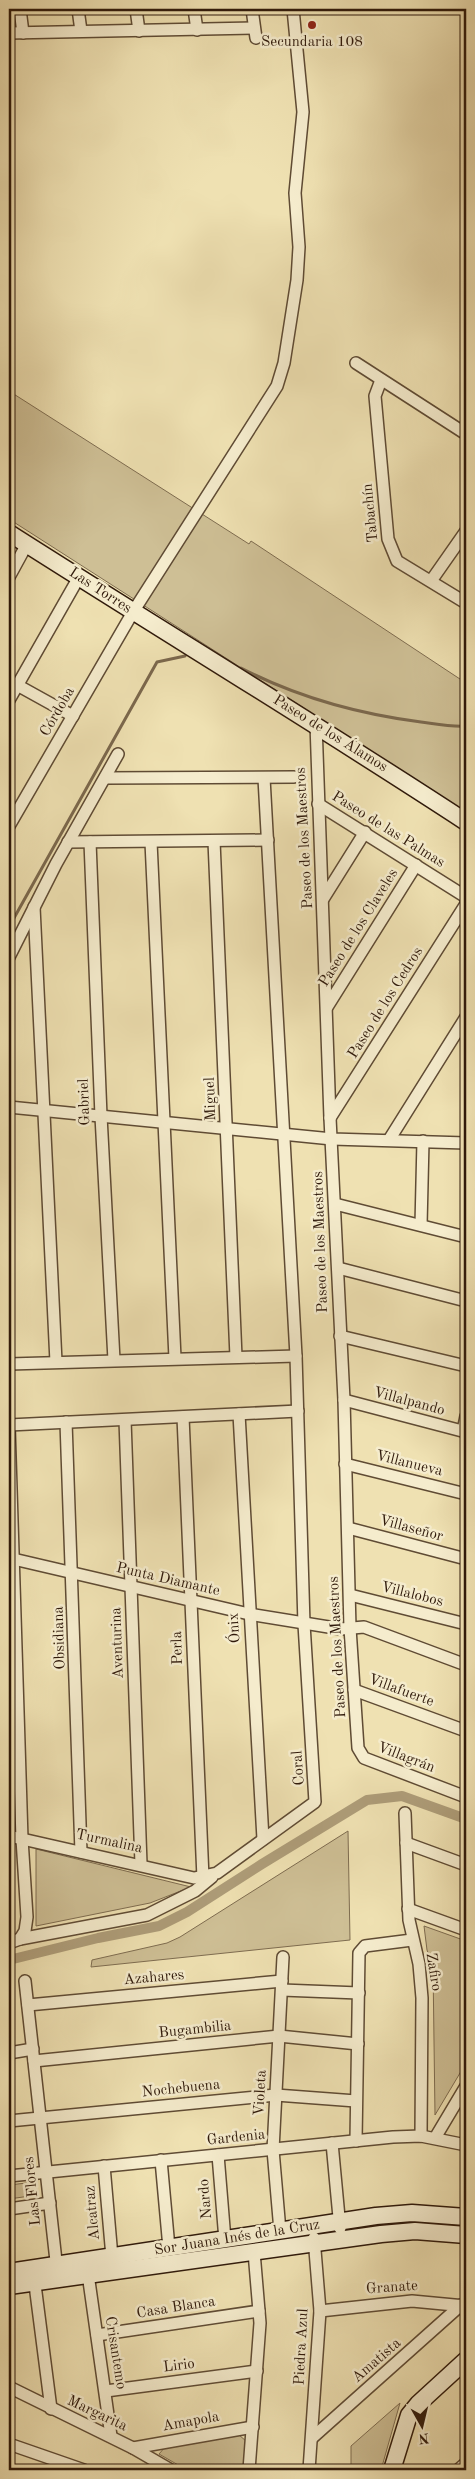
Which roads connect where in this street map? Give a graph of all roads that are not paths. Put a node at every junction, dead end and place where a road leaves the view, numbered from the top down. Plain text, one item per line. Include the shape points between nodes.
1 (20, 9) edge
2 (78, 9) edge
3 (136, 9) edge
4 (194, 9) edge
5 (252, 9) edge
6 (293, 9) edge
7 (139, 30) junction
8 (197, 30) junction
9 (81, 31) junction
10 (9, 33) edge
11 (23, 33) junction
12 (356, 363) dead end
13 (381, 380) junction
14 (466, 434) edge
15 (466, 530) edge
16 (9, 533) edge
17 (27, 544) junction
18 (9, 577) edge
19 (79, 577) junction
20 (431, 581) junction
21 (466, 603) edge
22 (133, 612) junction
23 (192, 649) joint
24 (17, 685) junction
25 (9, 700) edge
26 (73, 716) junction
27 (316, 724) junction
28 (118, 754) dead end
29 (294, 777) dead end
30 (105, 778) junction
31 (264, 778) junction
32 (318, 804) junction
33 (466, 822) edge
34 (9, 826) edge
35 (365, 832) junction
36 (268, 840) junction
37 (214, 841) junction
38 (68, 842) junction
39 (90, 842) junction
40 (150, 842) junction
41 (416, 865) junction
42 (466, 897) edge
43 (323, 899) junction
44 (466, 904) edge
45 (34, 907) junction
46 (9, 957) edge
47 (327, 1007) junction
48 (466, 1017) edge
49 (9, 1107) edge
50 (44, 1111) junction
51 (101, 1116) junction
52 (330, 1118) junction
53 (164, 1121) junction
54 (227, 1128) junction
55 (285, 1135) junction
56 (332, 1139) junction
57 (389, 1140) junction
58 (464, 1140) edge
59 (423, 1141) junction
60 (335, 1204) junction
61 (421, 1225) junction
62 (466, 1237) edge
63 (338, 1268) junction
64 (466, 1301) edge
65 (340, 1336) junction
66 (236, 1356) junction
67 (296, 1356) junction
68 (175, 1358) junction
69 (114, 1360) junction
70 (56, 1362) junction
71 (9, 1364) edge
72 (466, 1366) edge
73 (344, 1400) junction
74 (298, 1411) junction
75 (239, 1414) junction
76 (466, 1416) edge
77 (183, 1417) junction
78 (125, 1420) junction
79 (66, 1422) junction
80 (9, 1425) edge
81 (464, 1431) edge
82 (345, 1464) junction
83 (466, 1494) edge
84 (348, 1528) junction
85 (11, 1558) edge
86 (466, 1560) edge
87 (73, 1574) junction
88 (131, 1587) junction
89 (350, 1595) junction
90 (191, 1600) junction
91 (249, 1614) junction
92 (304, 1624) junction
93 (466, 1624) edge
94 (350, 1628) junction
95 (466, 1665) edge
96 (354, 1690) junction
97 (466, 1731) edge
98 (364, 1758) joint
99 (466, 1797) edge
100 (405, 1813) dead end
101 (9, 1836) edge
102 (22, 1839) junction
103 (264, 1839) junction
104 (406, 1843) junction
105 (81, 1852) junction
106 (140, 1864) junction
107 (466, 1865) edge
108 (217, 1873) junction
109 (203, 1878) junction
110 (408, 1909) junction
111 (466, 1930) edge
112 (412, 1940) junction
113 (14, 1941) edge
114 (283, 1957) dead end
115 (25, 1981) dead end
116 (282, 1985) junction
117 (359, 1993) junction
118 (28, 2005) junction
119 (279, 2036) junction
120 (358, 2044) junction
121 (33, 2049) junction
122 (9, 2053) edge
123 (34, 2062) junction
124 (466, 2086) edge
125 (276, 2095) junction
126 (356, 2101) junction
127 (40, 2118) junction
128 (9, 2121) edge
129 (421, 2136) junction
130 (434, 2138) junction
131 (356, 2141) junction
132 (332, 2143) junction
133 (466, 2145) edge
134 (273, 2150) junction
135 (218, 2155) junction
136 (161, 2160) junction
137 (104, 2166) junction
138 (46, 2172) junction
139 (9, 2176) edge
140 (50, 2203) junction
141 (9, 2209) edge
142 (466, 2218) edge
143 (339, 2222) junction
144 (312, 2226) junction
145 (280, 2231) junction
146 (466, 2235) edge
147 (342, 2239) junction
148 (225, 2240) junction
149 (314, 2243) junction
150 (169, 2248) junction
151 (254, 2252) junction
152 (112, 2257) junction
153 (9, 2272) edge
154 (57, 2272) junction
155 (88, 2274) junction
156 (33, 2276) junction
157 (9, 2286) edge
158 (464, 2306) edge
159 (259, 2311) junction
160 (320, 2311) junction
161 (97, 2335) junction
162 (466, 2360) edge
163 (256, 2371) junction
164 (9, 2387) edge
165 (106, 2391) junction
166 (51, 2409) junction
167 (253, 2427) junction
168 (111, 2436) junction
169 (312, 2438) junction
170 (9, 2444) edge
171 (134, 2448) junction
172 (466, 2463) edge
173 (396, 2466) edge
174 (84, 2470) edge
175 (171, 2470) edge
176 (249, 2470) edge
177 (309, 2470) edge
178 (458, 2470) edge

1 - 11 street
2 - 9 street
3 - 7 street
4 - 8 street
5 - 8 street via 255,33
6 - 22 street, Córdoba via 303,112 295,194 299,247 297,280 278,386
7 - 8 street
7 - 9 street
9 - 11 street
10 - 11 street
12 - 13 street
13 - 14 street
13 - 20 street, Tabachín via 376,396 391,550 396,561
15 - 20 street
16 - 17 main road, Las Torres
17 - 18 street
17 - 19 main road, Las Torres
19 - 22 main road, Las Torres
19 - 24 street
20 - 21 street, Tabachín
22 - 23 main road, Las Torres
22 - 26 street, Córdoba
23 - 27 main road, Paseo de los Álamos
24 - 25 street
24 - 26 street
26 - 34 street, Córdoba
27 - 32 street, Paseo de los Maestros
27 - 33 main road, Paseo de los Álamos
28 - 30 street
29 - 31 street
30 - 31 street
30 - 38 street
31 - 36 street
32 - 35 street, Paseo de las Palmas
32 - 43 street, Paseo de los Maestros
35 - 41 street, Paseo de las Palmas
35 - 43 street
36 - 37 street
36 - 55 street
37 - 40 street
37 - 54 street, Miguel
38 - 39 street
38 - 45 street
39 - 40 street
39 - 51 street, Gabriel
40 - 53 street
41 - 42 street, Paseo de las Palmas
41 - 47 street, Paseo de los Claveles
43 - 47 street, Paseo de los Maestros
44 - 52 street, Paseo de los Cedros
45 - 46 street
45 - 50 street
47 - 52 street, Paseo de los Maestros
48 - 57 street
49 - 50 street
50 - 51 street
50 - 70 street
51 - 53 street
51 - 69 street, Gabriel
52 - 56 street, Paseo de los Maestros
53 - 54 street
53 - 68 street
54 - 55 street
54 - 66 street, Miguel
55 - 56 street
55 - 67 street
56 - 57 street
56 - 60 street, Paseo de los Maestros
57 - 59 street
58 - 59 street
59 - 61 street
60 - 61 street
60 - 63 street, Paseo de los Maestros
61 - 62 street
63 - 64 street
63 - 65 street, Paseo de los Maestros
65 - 72 street
65 - 73 street, Paseo de los Maestros
66 - 67 street
66 - 68 street
67 - 74 street
68 - 69 street
69 - 70 street
70 - 71 street
73 - 81 street, Villalpando
73 - 82 street, Paseo de los Maestros
74 - 75 street
74 - 92 street
75 - 77 street
75 - 91 street, Ónix
76 - 81 street
77 - 78 street
77 - 90 street, Perla
78 - 79 street
78 - 88 street, Aventurina
79 - 80 street
79 - 87 street, Obsidiana
80 - 85 street
82 - 83 street, Villanueva
82 - 84 street, Paseo de los Maestros
84 - 86 street, Villaseñor
84 - 89 street, Paseo de los Maestros
85 - 87 street, Punta Diamante
85 - 102 street
87 - 88 street, Punta Diamante
87 - 105 street, Obsidiana
88 - 90 street, Punta Diamante
88 - 106 street, Aventurina
89 - 93 street, Villalobos
89 - 94 street, Paseo de los Maestros
90 - 91 street, Punta Diamante
90 - 109 street, Perla
91 - 92 street, Punta Diamante
91 - 103 street, Ónix
92 - 94 street, Punta Diamante
92 - 103 street, Coral via 316,1798 313,1805
94 - 95 street, Punta Diamante via 364,1627
94 - 96 street, Paseo de los Maestros
96 - 97 street, Villafuerte
96 - 98 street, Paseo de los Maestros via 358,1748
98 - 99 street, Villagrán
100 - 104 street, Zafiro
101 - 102 street, Turmalina
102 - 105 street, Turmalina
102 - 113 street via 27,1917 25,1931
103 - 108 street, Coral
104 - 107 street
104 - 110 street, Zafiro
105 - 106 street, Turmalina
106 - 109 street, Turmalina
108 - 109 street, Coral
108 - 113 street via 195,1891 147,1915
110 - 111 street
110 - 112 street, Zafiro
112 - 117 street via 365,1946 360,1950
112 - 129 street, Zafiro via 419,1964 422,1998
114 - 116 street, Violeta
115 - 118 street, Las Flores
116 - 117 street, Azahares
116 - 118 street, Azahares
116 - 119 street, Violeta
117 - 120 street
118 - 121 street, Las Flores
119 - 120 street, Bugambilia
119 - 123 street, Bugambilia
119 - 125 street, Violeta
120 - 126 street
121 - 122 street
121 - 123 street, Las Flores
123 - 127 street, Las Flores
124 - 130 street
125 - 126 street, Nochebuena
125 - 127 street, Nochebuena
125 - 134 street, Violeta
126 - 131 street
127 - 128 street, Nochebuena
127 - 138 street, Las Flores
129 - 130 street, Gardenia
129 - 131 street, Gardenia
130 - 133 street, Gardenia
131 - 132 street, Gardenia
132 - 134 street, Gardenia
132 - 143 street
134 - 135 street, Gardenia
134 - 145 street, Violeta
135 - 136 street, Gardenia
135 - 148 street, Nardo
136 - 137 street, Gardenia
136 - 150 street
137 - 138 street, Gardenia
137 - 152 street, Alcatraz
138 - 139 street, Gardenia
138 - 140 street, Las Flores
140 - 141 street
140 - 154 street, Las Flores
142 - 143 main road, Sor Juana Inés de la Cruz via 412,2213
143 - 144 main road, Sor Juana Inés de la Cruz
143 - 147 street
144 - 145 main road, Sor Juana Inés de la Cruz
144 - 149 street, Piedra Azul
145 - 148 main road, Sor Juana Inés de la Cruz
146 - 147 main road, Sor Juana Inés de la Cruz via 415,2231
147 - 149 main road, Sor Juana Inés de la Cruz
148 - 150 main road, Sor Juana Inés de la Cruz
149 - 151 main road, Sor Juana Inés de la Cruz
149 - 160 street, Piedra Azul
150 - 152 main road, Sor Juana Inés de la Cruz
151 - 155 main road, Sor Juana Inés de la Cruz
151 - 159 street
152 - 154 main road, Sor Juana Inés de la Cruz
153 - 156 main road, Sor Juana Inés de la Cruz
154 - 155 main road, Sor Juana Inés de la Cruz
154 - 156 main road, Sor Juana Inés de la Cruz
155 - 161 street, Crisantemo
156 - 157 main road, Sor Juana Inés de la Cruz
156 - 166 street
158 - 160 street, Granate via 412,2301
158 - 169 street, Amatista
159 - 161 street, Casa Blanca
159 - 163 street
160 - 169 street, Piedra Azul
161 - 165 street, Crisantemo
162 - 173 main road via 409,2415
163 - 165 street, Lirio
163 - 167 street
164 - 166 street, Margarita
165 - 168 street, Crisantemo
166 - 168 street, Margarita
167 - 171 street, Amapola
167 - 176 street
168 - 171 street, Margarita
169 - 177 street, Piedra Azul
170 - 174 street
171 - 175 street, Margarita
172 - 178 street

